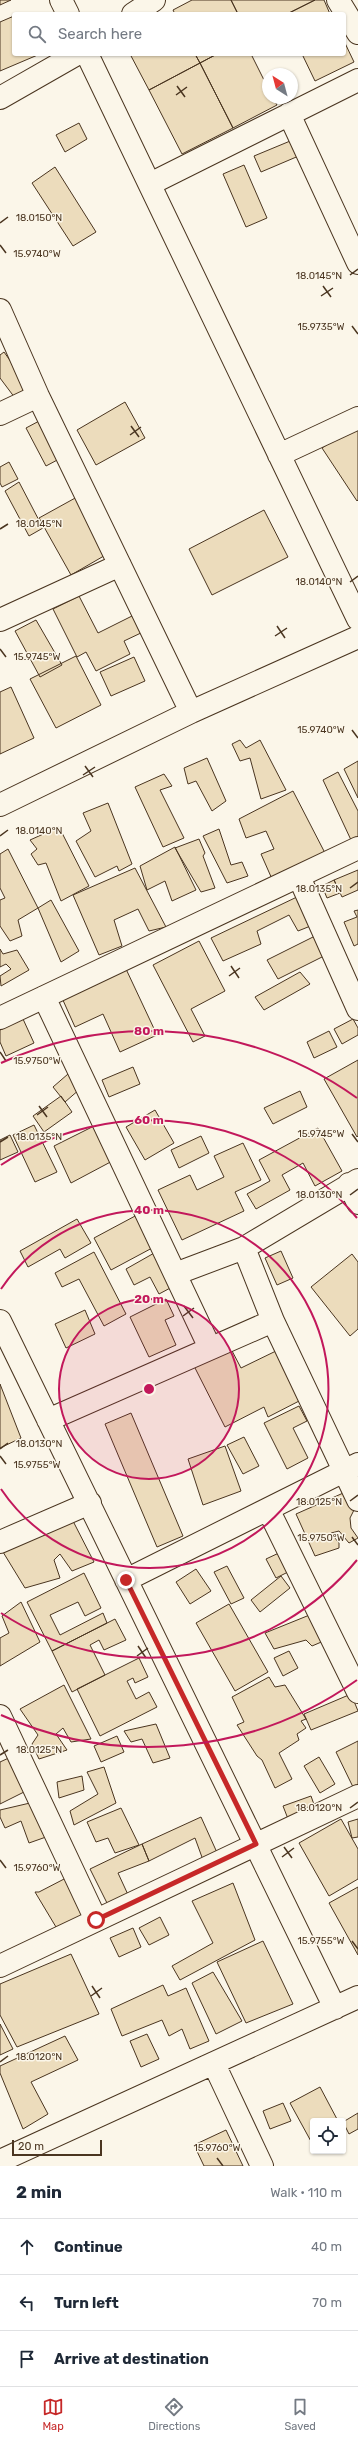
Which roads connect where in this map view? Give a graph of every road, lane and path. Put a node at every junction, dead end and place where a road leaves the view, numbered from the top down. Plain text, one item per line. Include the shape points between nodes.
1 (61, 0) edge
2 (154, 0) edge
3 (338, 0) edge
4 (67, 12) edge
5 (136, 12) edge
6 (345, 12) edge
7 (346, 13) edge
8 (358, 33) edge
9 (73, 56) edge
10 (88, 56) edge
11 (358, 80) edge
12 (0, 98) edge
13 (289, 114) junction
14 (150, 184) junction
15 (358, 263) edge
16 (0, 310) edge
17 (38, 396) junction
18 (0, 414) edge
19 (358, 418) edge
20 (279, 455) junction
21 (120, 566) junction
22 (358, 619) edge
23 (0, 620) edge
24 (358, 636) edge
25 (191, 712) junction
26 (0, 805) edge
27 (358, 848) edge
28 (298, 876) junction
29 (44, 997) junction
30 (358, 1008) edge
31 (0, 1018) edge
32 (355, 1189) edge
33 (244, 1248) junction
34 (175, 1274) junction
35 (0, 1321) edge
36 (273, 1321) junction
37 (5, 1344) edge
38 (210, 1348) junction
39 (48, 1420) junction
40 (351, 1467) edge
41 (358, 1500) edge
42 (90, 1503) junction
43 (268, 1509) junction
44 (0, 1542) edge
45 (126, 1580) junction
46 (358, 1692) edge
47 (0, 1716) edge
48 (358, 1796) edge
49 (256, 1844) junction
50 (96, 1920) junction
51 (0, 1966) edge
52 (358, 1997) edge
53 (335, 2008) junction
54 (214, 2064) junction
55 (0, 2161) edge
56 (262, 2166) edge

1 - 4 street
2 - 5 street
3 - 6 street
7 - 8 street
9 - 12 street
10 - 14 street
11 - 13 street
13 - 14 street
13 - 15 street
14 - 20 street
16 - 17 street
17 - 18 street
17 - 21 street
19 - 20 street
20 - 22 street
21 - 23 street
21 - 25 street
24 - 25 street
25 - 26 street
27 - 28 street
28 - 29 street
28 - 30 street
29 - 31 street
29 - 34 street
32 - 33 street
33 - 34 street
33 - 36 street
34 - 38 street
35 - 37 street
36 - 38 street
36 - 40 street
37 - 39 street
38 - 39 street
39 - 42 street
40 - 41 street
40 - 43 street
42 - 44 street
42 - 45 street
43 - 45 street
43 - 46 street
45 - 49 street
47 - 50 street
48 - 49 street
49 - 50 street
49 - 53 street
50 - 51 street
52 - 53 street
53 - 54 street
54 - 55 street
54 - 56 street

